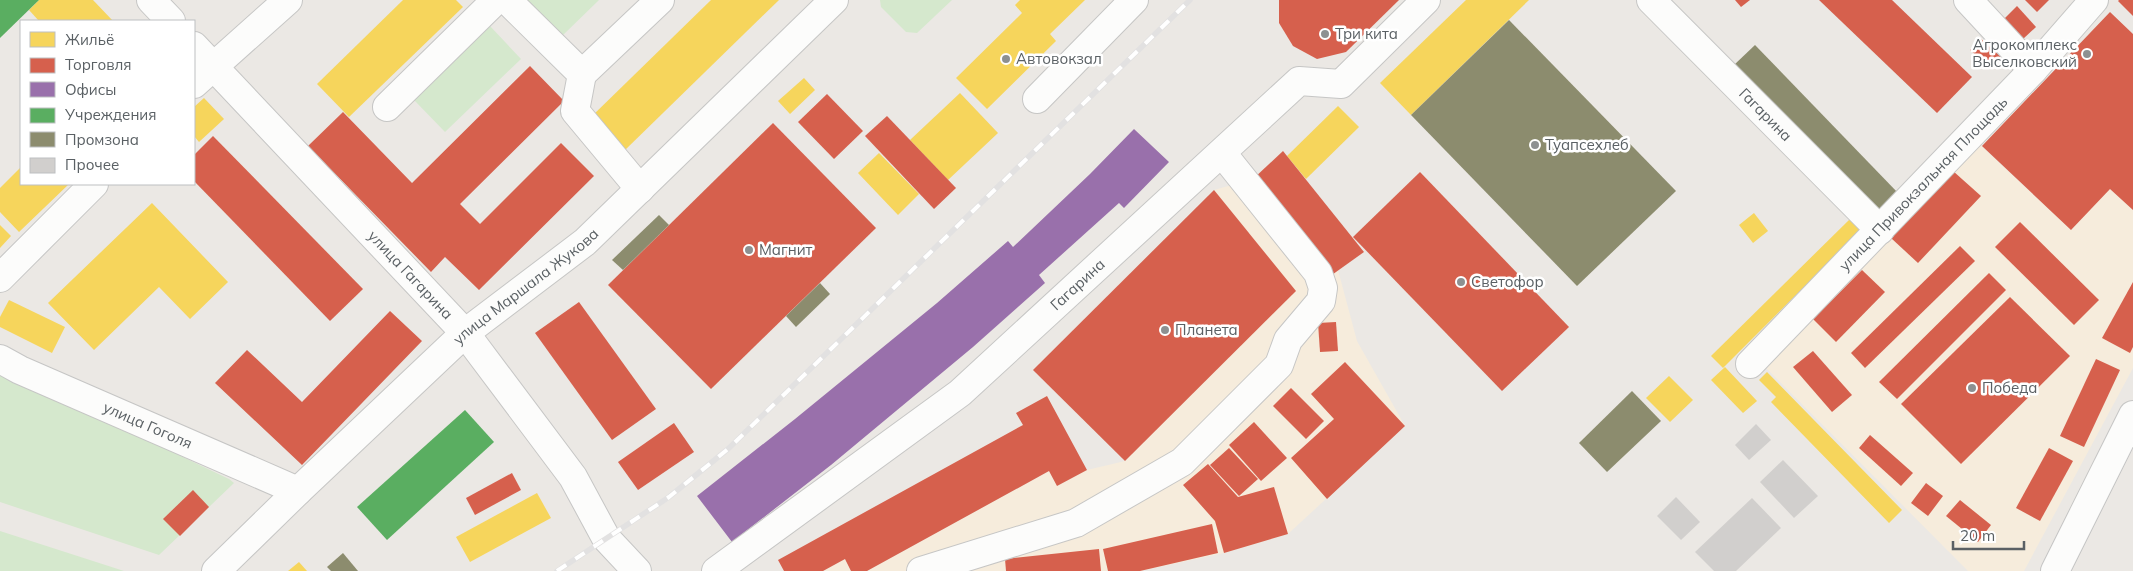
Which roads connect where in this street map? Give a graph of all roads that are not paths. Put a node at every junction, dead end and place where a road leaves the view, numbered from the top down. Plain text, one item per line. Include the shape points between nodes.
1 (152, 0) edge
2 (288, 0) edge
3 (496, 0) edge
4 (506, 0) edge
5 (660, 0) edge
6 (834, 0) edge
7 (1134, 0) edge
8 (1426, 0) edge
9 (1651, 0) edge
10 (1968, 0) edge
11 (2094, 0) edge
12 (170, 20) edge
13 (195, 49) edge
14 (2033, 70) junction
15 (582, 74) junction
16 (203, 75) edge
17 (1037, 99) dead end
18 (387, 107) dead end
19 (1222, 153) junction
20 (93, 185) edge
21 (640, 189) junction
22 (1880, 230) junction
23 (0, 278) edge
24 (466, 332) junction
25 (0, 359) edge
26 (1750, 364) dead end
27 (2133, 415) edge
28 (298, 491) junction
29 (216, 571) edge
30 (637, 571) edge
31 (716, 571) edge
32 (922, 571) edge
33 (2055, 571) edge

1 - 12 street
2 - 16 street
3 - 18 street
4 - 15 street
5 - 15 street
6 - 21 street, улица Маршала Жукова
7 - 17 street
8 - 19 street, Гагарина via 1341,84 1299,82
9 - 22 street, Гагарина
10 - 14 street
11 - 14 street, улица Привокзальная Площадь
13 - 16 street, улица Гагарина
14 - 22 street, улица Привокзальная Площадь
15 - 21 street via 575,111
16 - 24 street, улица Гагарина
19 - 31 street, Гагарина via 960,393
19 - 32 street via 1318,273 1323,288 1322,301 1288,340 1279,365 1182,462 1076,523
20 - 23 street
21 - 24 street, улица Маршала Жукова via 585,242
22 - 26 street, улица Привокзальная Площадь
24 - 28 street, улица Маршала Жукова
24 - 30 street, улица Гагарина via 573,477 606,538
25 - 28 street, улица Гоголя
27 - 33 street
28 - 29 street, улица Маршала Жукова

